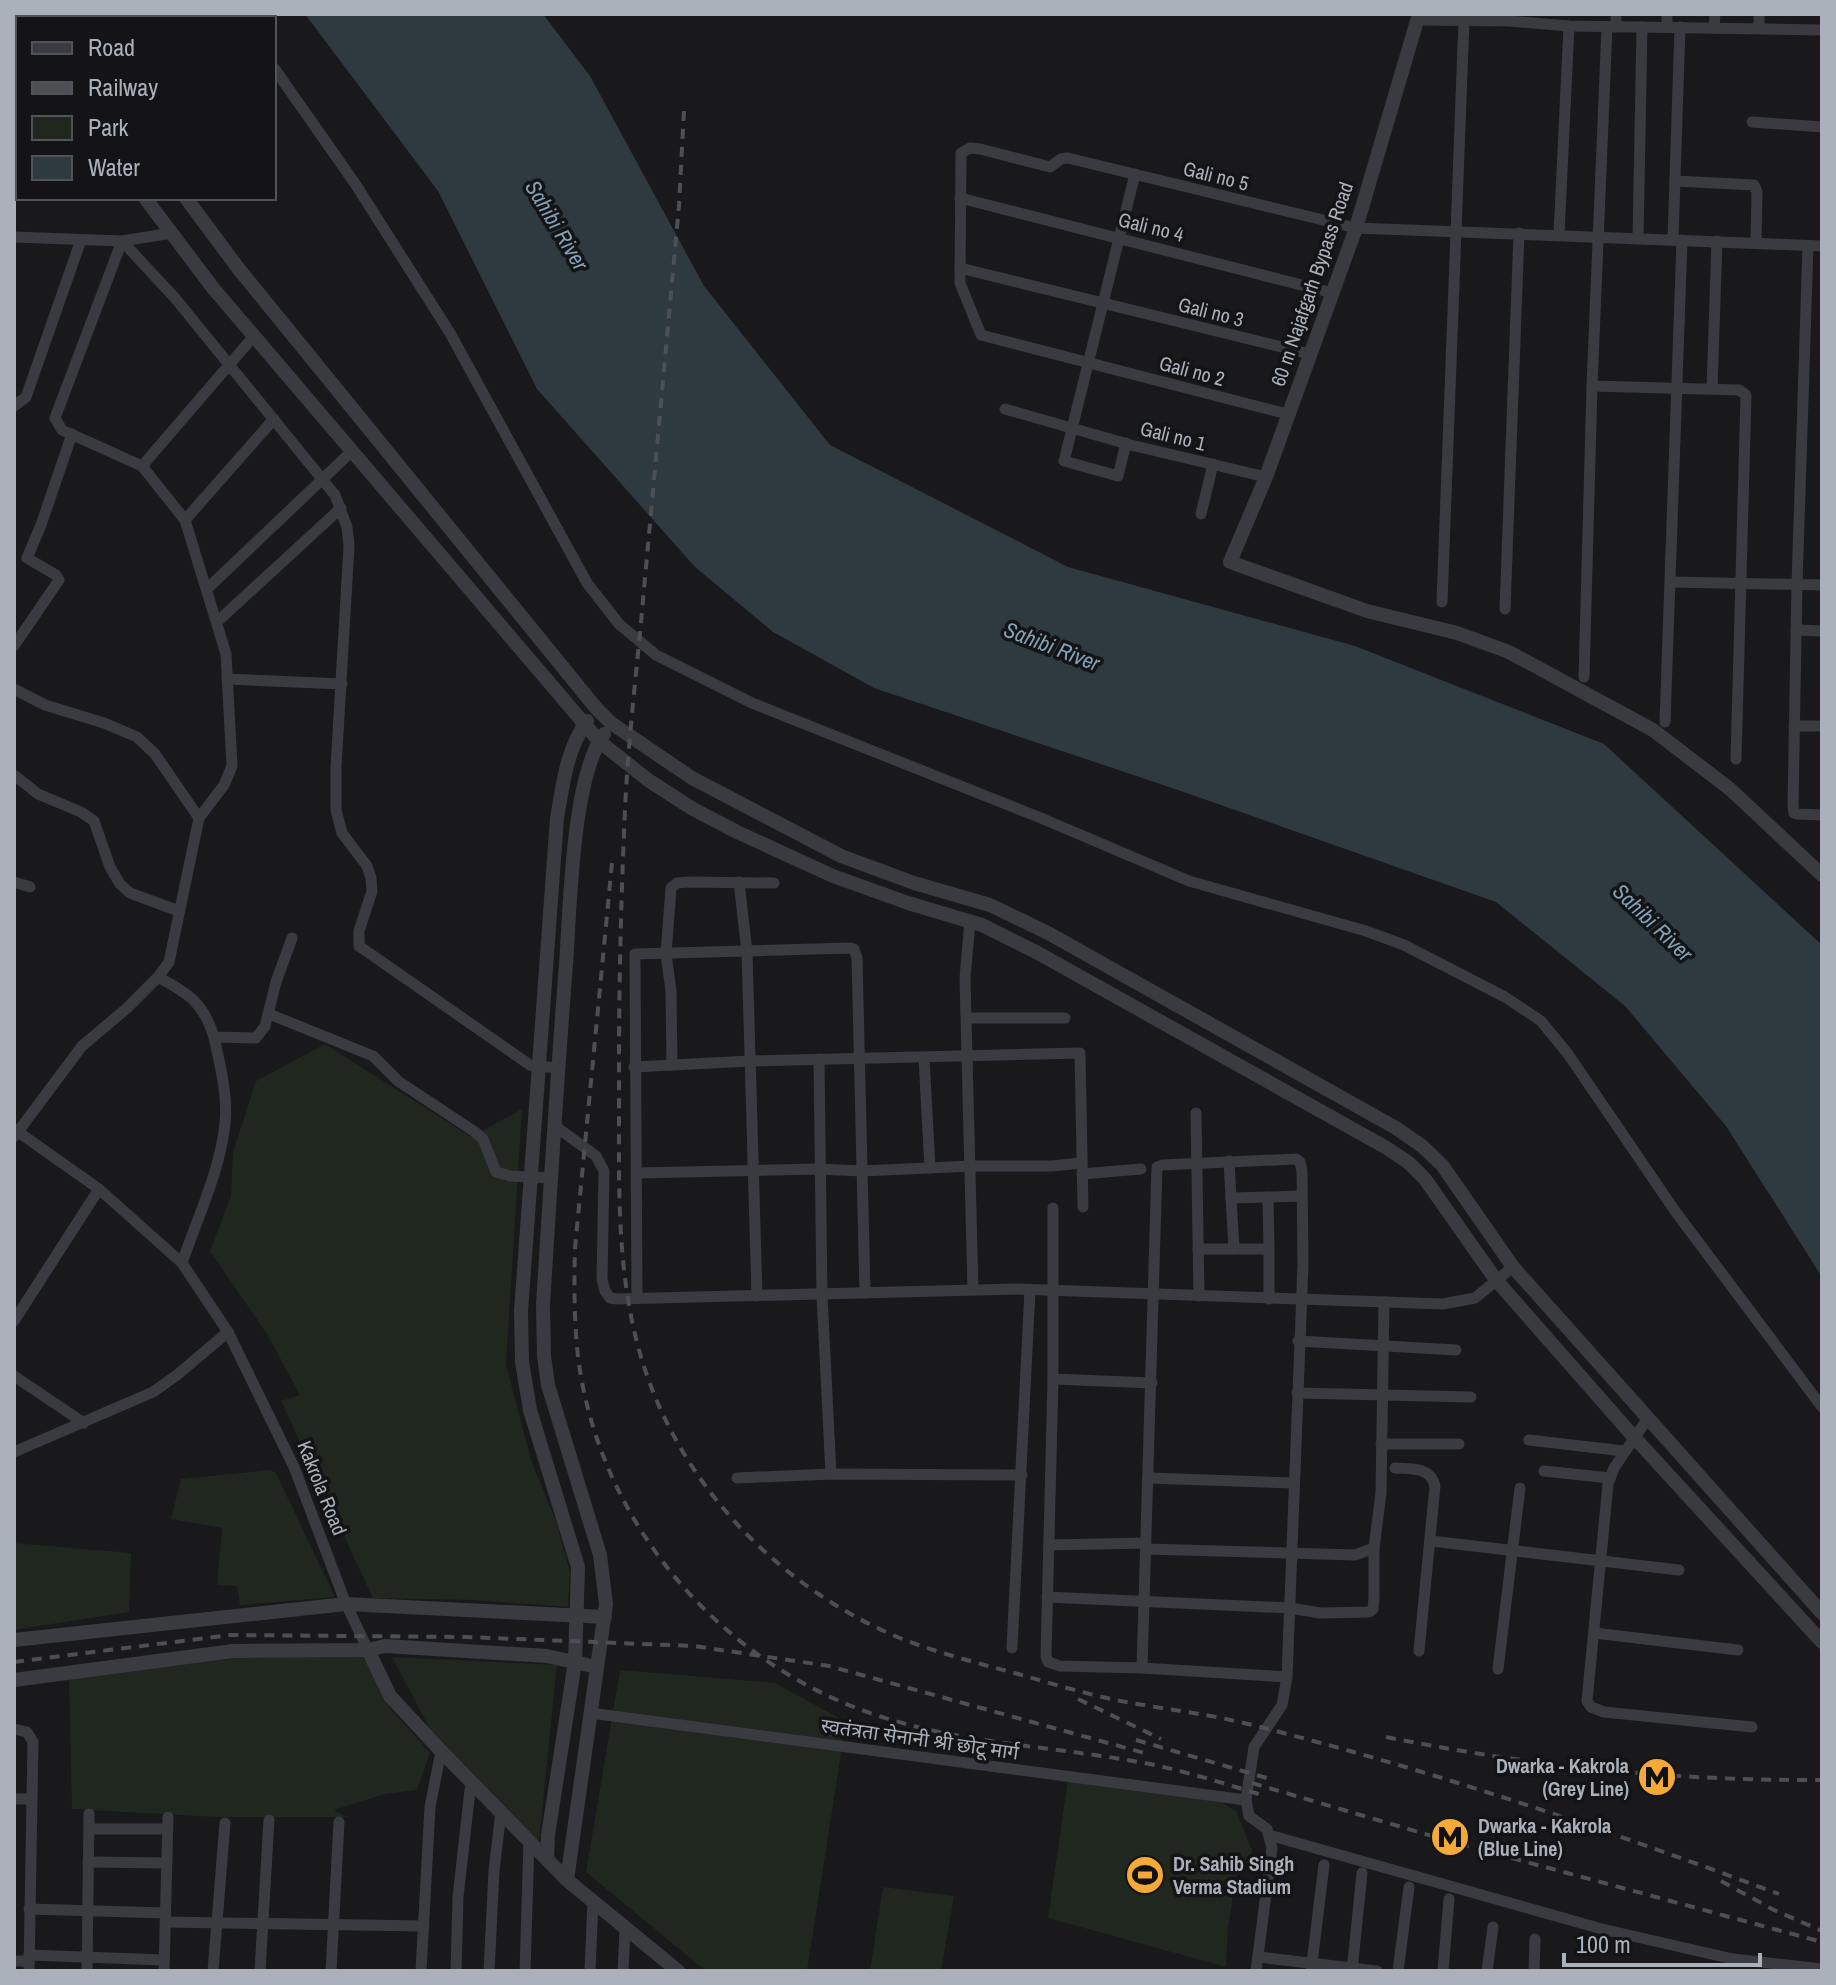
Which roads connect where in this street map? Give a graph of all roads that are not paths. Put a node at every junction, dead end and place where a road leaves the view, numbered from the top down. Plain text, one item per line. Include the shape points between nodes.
1 (1667, 14) edge
2 (1715, 14) edge
3 (1759, 14) edge
4 (1418, 17) edge
5 (1510, 18) edge
6 (1464, 20) junction
7 (1556, 20) edge
8 (1613, 22) edge
9 (1569, 26) junction
10 (1642, 27) junction
11 (1667, 27) junction
12 (1680, 27) junction
13 (1714, 27) junction
14 (1759, 28) junction
15 (1822, 30) edge
16 (276, 71) edge
17 (1752, 122) dead end
18 (1822, 127) edge
19 (1135, 174) junction
20 (1675, 181) junction
21 (960, 198) junction
22 (147, 200) edge
23 (187, 200) edge
24 (1356, 228) junction
25 (1457, 231) junction
26 (172, 233) junction
27 (1519, 233) junction
28 (1559, 234) junction
29 (1599, 236) junction
30 (14, 237) edge
31 (1119, 237) junction
32 (1638, 238) junction
33 (81, 240) junction
34 (1678, 240) junction
35 (122, 241) junction
36 (1717, 241) junction
37 (1756, 243) junction
38 (1808, 246) junction
39 (1822, 246) edge
40 (960, 268) junction
41 (1333, 293) junction
42 (1103, 304) junction
43 (254, 336) junction
44 (1310, 354) junction
45 (1088, 362) junction
46 (228, 365) junction
47 (1592, 386) junction
48 (1679, 388) junction
49 (1712, 389) junction
50 (14, 406) edge
51 (1005, 409) dead end
52 (1287, 414) junction
53 (274, 419) junction
54 (1073, 428) junction
55 (72, 434) junction
56 (1126, 443) junction
57 (352, 451) junction
58 (1213, 464) junction
59 (142, 466) junction
60 (323, 477) junction
61 (1266, 477) junction
62 (341, 508) junction
63 (1201, 514) dead end
64 (185, 520) junction
65 (1672, 582) junction
66 (1742, 584) junction
67 (1797, 584) junction
68 (1822, 585) edge
69 (207, 589) junction
70 (1442, 602) dead end
71 (1505, 609) dead end
72 (218, 621) junction
73 (1796, 630) junction
74 (1822, 631) edge
75 (14, 646) edge
76 (1584, 677) dead end
77 (227, 679) junction
78 (342, 684) junction
79 (14, 689) edge
80 (596, 708) junction
81 (1665, 722) dead end
82 (611, 723) junction
83 (583, 726) junction
84 (1794, 726) junction
85 (1822, 726) edge
86 (599, 741) junction
87 (1736, 759) dead end
88 (14, 775) edge
89 (1822, 815) edge
90 (199, 818) junction
91 (1822, 875) edge
92 (14, 882) edge
93 (739, 882) junction
94 (774, 883) dead end
95 (30, 887) dead end
96 (179, 911) junction
97 (970, 921) junction
98 (292, 938) dead end
99 (747, 952) junction
100 (666, 954) junction
101 (158, 977) junction
102 (269, 1014) junction
103 (967, 1018) junction
104 (1065, 1018) dead end
105 (214, 1037) junction
106 (969, 1057) junction
107 (860, 1058) junction
108 (924, 1058) junction
109 (819, 1059) junction
110 (750, 1061) junction
111 (672, 1065) junction
112 (539, 1066) junction
113 (634, 1067) junction
114 (558, 1068) junction
115 (1196, 1113) dead end
116 (555, 1126) junction
117 (15, 1132) edge
118 (1229, 1161) junction
119 (1197, 1163) junction
120 (972, 1166) junction
121 (930, 1168) junction
122 (1082, 1168) junction
123 (818, 1169) junction
124 (1141, 1169) dead end
125 (753, 1171) junction
126 (862, 1171) junction
127 (637, 1173) junction
128 (530, 1177) junction
129 (551, 1178) junction
130 (99, 1189) junction
131 (1302, 1196) junction
132 (1268, 1197) junction
133 (1231, 1198) junction
134 (1083, 1207) dead end
135 (1053, 1208) dead end
136 (1198, 1249) junction
137 (1234, 1249) junction
138 (1269, 1249) junction
139 (182, 1263) junction
140 (1513, 1267) junction
141 (1496, 1280) junction
142 (973, 1290) junction
143 (1030, 1290) junction
144 (1054, 1291) junction
145 (865, 1293) junction
146 (1155, 1295) junction
147 (757, 1296) junction
148 (822, 1296) junction
149 (1199, 1296) junction
150 (637, 1298) junction
151 (1269, 1299) junction
152 (1300, 1300) junction
153 (1384, 1302) junction
154 (14, 1321) edge
155 (228, 1332) junction
156 (1298, 1341) junction
157 (1383, 1346) junction
158 (1456, 1350) dead end
159 (14, 1376) edge
160 (1053, 1379) junction
161 (1152, 1383) junction
162 (1297, 1393) junction
163 (1382, 1395) junction
164 (1471, 1397) dead end
165 (1822, 1407) edge
166 (1648, 1418) junction
167 (84, 1423) junction
168 (1633, 1436) junction
169 (1529, 1440) dead end
170 (1381, 1444) junction
171 (1459, 1444) dead end
172 (1624, 1451) junction
173 (14, 1452) edge
174 (1395, 1468) dead end
175 (1544, 1471) dead end
176 (831, 1474) junction
177 (1022, 1475) junction
178 (737, 1478) dead end
179 (1148, 1478) junction
180 (1610, 1478) junction
181 (1294, 1483) junction
182 (1520, 1488) dead end
183 (1431, 1541) junction
184 (1049, 1545) junction
185 (1146, 1546) junction
186 (1374, 1548) junction
187 (1512, 1550) junction
188 (1292, 1554) junction
189 (1601, 1559) junction
190 (1679, 1570) dead end
191 (1047, 1597) junction
192 (1144, 1602) junction
193 (346, 1604) junction
194 (1290, 1608) junction
195 (1822, 1613) edge
196 (579, 1614) junction
197 (605, 1617) junction
198 (1594, 1633) junction
199 (14, 1640) edge
200 (1822, 1642) edge
201 (1012, 1648) dead end
202 (368, 1650) junction
203 (1738, 1650) dead end
204 (1419, 1651) dead end
205 (575, 1662) junction
206 (597, 1667) junction
207 (1142, 1668) junction
208 (1498, 1669) dead end
209 (1287, 1677) junction
210 (14, 1680) edge
211 (590, 1713) junction
212 (1752, 1727) dead end
213 (14, 1729) edge
214 (441, 1751) junction
215 (471, 1781) junction
216 (14, 1799) edge
217 (31, 1799) junction
218 (1246, 1800) junction
219 (501, 1811) junction
220 (89, 1814) dead end
221 (269, 1820) dead end
222 (339, 1822) dead end
223 (225, 1823) dead end
224 (89, 1829) junction
225 (1269, 1835) junction
226 (529, 1841) junction
227 (547, 1859) junction
228 (88, 1862) junction
229 (167, 1863) junction
230 (1324, 1865) dead end
231 (1362, 1873) dead end
232 (567, 1880) junction
233 (1409, 1887) dead end
234 (1449, 1899) dead end
235 (593, 1901) junction
236 (29, 1909) junction
237 (88, 1911) junction
238 (165, 1918) junction
239 (333, 1923) junction
240 (217, 1924) junction
241 (263, 1924) junction
242 (424, 1926) junction
243 (1493, 1927) dead end
244 (625, 1929) junction
245 (1535, 1939) dead end
246 (87, 1957) junction
247 (1258, 1957) junction
248 (14, 1961) edge
249 (29, 1962) edge
250 (164, 1966) edge
251 (1311, 1967) edge
252 (1822, 1969) edge
253 (1352, 1970) edge
254 (87, 1971) edge
255 (213, 1971) edge
256 (260, 1971) edge
257 (331, 1971) edge
258 (421, 1971) edge
259 (456, 1971) edge
260 (489, 1971) edge
261 (525, 1971) edge
262 (590, 1971) edge
263 (623, 1971) edge
264 (678, 1971) edge
265 (1256, 1971) edge
266 (1377, 1971) edge
267 (1398, 1971) edge
268 (1443, 1971) edge
269 (1487, 1971) edge
270 (1534, 1971) edge

1 - 11 street
2 - 13 street
3 - 14 street
4 - 6 street
4 - 24 street, 60 m Najafgarh Bypass Road
5 - 6 street
5 - 7 street
6 - 25 street
7 - 9 street
8 - 9 street
8 - 10 street
8 - 29 street
9 - 28 street
10 - 11 street
10 - 32 street
11 - 12 street
12 - 13 street
12 - 20 street
13 - 14 street
14 - 15 street
16 - 165 street via 450,333 587,583 619,624 656,655 752,703 1189,881 1404,945 1505,997 1541,1021 1568,1054 1675,1211
17 - 18 street
19 - 21 street, Gali no 5 via 1068,158 1050,167 965,150 960,158
19 - 24 street, Gali no 5
19 - 31 street
20 - 34 street
20 - 37 street via 1754,185
21 - 31 street, Gali no 4
21 - 40 street
22 - 26 street
23 - 80 street
24 - 25 street, Gali no 5
24 - 41 street, 60 m Najafgarh Bypass Road
25 - 27 street, Gali no 5
25 - 70 street
26 - 35 street
26 - 43 street
27 - 28 street, Gali no 5
27 - 71 street
28 - 29 street, Gali no 5
29 - 32 street, Gali no 5
29 - 47 street
30 - 33 street
31 - 41 street, Gali no 4
31 - 42 street
32 - 34 street, Gali no 5
33 - 35 street
33 - 50 street via 26,397
34 - 36 street, Gali no 5
34 - 48 street
35 - 46 street
35 - 55 street via 57,410 58,425
36 - 37 street, Gali no 5
36 - 49 street
37 - 38 street, Gali no 5
38 - 39 street, Gali no 5
38 - 67 street
40 - 42 street, Gali no 3
40 - 45 street, Gali no 2 via 960,288 981,335
41 - 44 street, 60 m Najafgarh Bypass Road
42 - 44 street, Gali no 3
42 - 45 street
43 - 46 street
43 - 57 street
44 - 52 street, 60 m Najafgarh Bypass Road
45 - 52 street, Gali no 2
45 - 54 street
46 - 53 street
46 - 59 street
47 - 48 street
47 - 76 street
48 - 49 street
48 - 65 street
49 - 66 street via 1746,395
51 - 54 street, Gali no 1
52 - 61 street, 60 m Najafgarh Bypass Road
53 - 60 street
53 - 64 street
54 - 56 street, Gali no 1
54 - 56 street via 1064,461 1118,476
55 - 59 street
55 - 75 street via 27,558 59,580
56 - 58 street, Gali no 1
57 - 60 street
57 - 83 street
58 - 61 street, Gali no 1
58 - 63 street, Gali no 1
59 - 64 street
60 - 62 street
60 - 69 street
61 - 91 street, 60 m Najafgarh Bypass Road via 1230,562 1367,611 1509,652 1653,730 1730,789
62 - 72 street
62 - 78 street via 349,546
64 - 69 street
65 - 66 street
65 - 81 street
66 - 67 street
66 - 87 street
67 - 68 street
67 - 73 street
69 - 72 street
72 - 77 street
73 - 74 street
73 - 84 street
77 - 78 street
77 - 90 street via 232,766
78 - 112 street via 336,810 342,833 367,866 372,891 359,946 530,1065
79 - 90 street via 137,737
80 - 82 street
80 - 83 street
82 - 86 street
82 - 140 street via 692,778 841,856 990,905 1048,933 1396,1128 1442,1165
83 - 86 street
83 - 112 street via 568,761 557,818
84 - 85 street
84 - 89 street via 1794,813
86 - 97 street via 648,780 737,832 833,876
86 - 114 street via 585,779 573,870
88 - 96 street via 38,794 94,821 110,867 130,893
90 - 96 street
92 - 95 street
93 - 94 street
93 - 99 street
93 - 100 street via 688,882 671,888
96 - 101 street via 169,962
97 - 103 street
97 - 141 street via 1038,953 1408,1162
98 - 102 street
99 - 100 street
99 - 107 street via 854,949
99 - 110 street
100 - 111 street
100 - 113 street via 635,954
101 - 105 street via 193,998
101 - 117 street via 82,1046
102 - 105 street via 256,1038
102 - 128 street via 373,1056 398,1081 483,1139 496,1172
103 - 104 street
103 - 106 street
105 - 139 street via 225,1092 225,1124
106 - 108 street
106 - 120 street
106 - 122 street via 1080,1053
107 - 108 street
107 - 109 street
107 - 126 street
108 - 121 street
109 - 110 street
109 - 123 street
110 - 111 street
110 - 125 street
111 - 113 street
112 - 114 street
112 - 128 street
113 - 127 street
114 - 116 street
115 - 119 street
116 - 129 street
116 - 150 street via 602,1163 605,1291 610,1298
117 - 130 street, Kakrola Road
118 - 119 street
118 - 131 street via 1296,1159 1302,1171
118 - 133 street
119 - 136 street
119 - 146 street via 1157,1167
120 - 121 street
120 - 122 street
120 - 142 street
121 - 126 street
122 - 124 street
122 - 134 street
123 - 125 street
123 - 126 street
123 - 148 street
125 - 127 street
125 - 147 street
126 - 145 street
127 - 150 street
128 - 129 street
128 - 196 street via 522,1362 530,1410 578,1567
129 - 197 street via 544,1356 553,1409 600,1555
130 - 139 street, Kakrola Road
130 - 154 street
131 - 132 street
131 - 152 street
132 - 133 street
132 - 138 street
133 - 137 street
135 - 144 street
136 - 137 street
136 - 149 street
137 - 138 street
138 - 151 street
139 - 155 street, Kakrola Road
140 - 141 street
140 - 166 street
141 - 153 street via 1475,1298 1459,1303
141 - 168 street
142 - 143 street
142 - 145 street
143 - 144 street
143 - 177 street
144 - 146 street
144 - 160 street
145 - 148 street
146 - 149 street
146 - 161 street
147 - 148 street
147 - 150 street
148 - 176 street
149 - 151 street
151 - 152 street
152 - 153 street
152 - 156 street
153 - 157 street
155 - 167 street via 153,1392
155 - 193 street, Kakrola Road via 294,1467
156 - 157 street
156 - 162 street
157 - 158 street
157 - 163 street
159 - 167 street
160 - 161 street
160 - 184 street
161 - 179 street
162 - 163 street
162 - 181 street
163 - 164 street
163 - 170 street
166 - 168 street
166 - 195 street
167 - 173 street
168 - 172 street
168 - 200 street
169 - 172 street
170 - 171 street
170 - 186 street
172 - 180 street
174 - 183 street via 1417,1469 1434,1478
175 - 180 street
176 - 177 street
176 - 178 street
177 - 201 street
179 - 181 street
179 - 185 street
180 - 189 street
181 - 188 street
182 - 187 street
183 - 187 street
183 - 204 street
184 - 185 street
184 - 191 street
185 - 188 street
185 - 192 street
186 - 188 street via 1355,1555
186 - 194 street via 1369,1612
187 - 189 street
187 - 208 street
188 - 194 street
189 - 190 street
189 - 198 street
191 - 192 street
191 - 207 street via 1048,1662
192 - 194 street
192 - 207 street
193 - 196 street
193 - 199 street
193 - 202 street, Kakrola Road
194 - 209 street
196 - 197 street
196 - 205 street
197 - 206 street
198 - 203 street
198 - 212 street via 1587,1701 1591,1707
202 - 205 street via 385,1646
202 - 210 street via 233,1651
202 - 214 street, Kakrola Road via 390,1696
205 - 206 street
205 - 227 street
206 - 211 street
207 - 209 street
209 - 218 street via 1282,1705 1254,1747
211 - 218 street, स्वतंत्रता सेनानी श्री छोटू मार्ग
211 - 232 street
213 - 217 street via 27,1732 33,1742
214 - 215 street, Kakrola Road
214 - 242 street via 430,1807
215 - 219 street, Kakrola Road
215 - 259 street
216 - 217 street
217 - 236 street
218 - 225 street via 1249,1816
219 - 226 street, Kakrola Road
219 - 260 street
220 - 224 street
221 - 241 street
222 - 239 street
223 - 240 street
224 - 228 street
224 - 229 street via 168,1823
225 - 247 street via 1272,1848
225 - 252 street via 1602,1929 1733,1959
226 - 227 street, Kakrola Road
226 - 261 street
227 - 232 street, Kakrola Road
228 - 229 street
228 - 237 street
229 - 238 street
230 - 251 street
231 - 253 street
232 - 235 street, Kakrola Road
233 - 267 street
234 - 268 street
235 - 244 street, Kakrola Road
235 - 262 street
236 - 237 street
236 - 249 street
237 - 238 street
237 - 246 street
238 - 240 street
238 - 250 street
239 - 241 street
239 - 242 street
239 - 257 street
240 - 241 street
240 - 255 street
241 - 256 street
242 - 258 street
243 - 269 street
244 - 263 street
244 - 264 street, Kakrola Road
245 - 270 street
246 - 249 street
246 - 250 street
246 - 254 street
247 - 251 street
247 - 265 street
248 - 249 street
251 - 253 street
253 - 266 street

